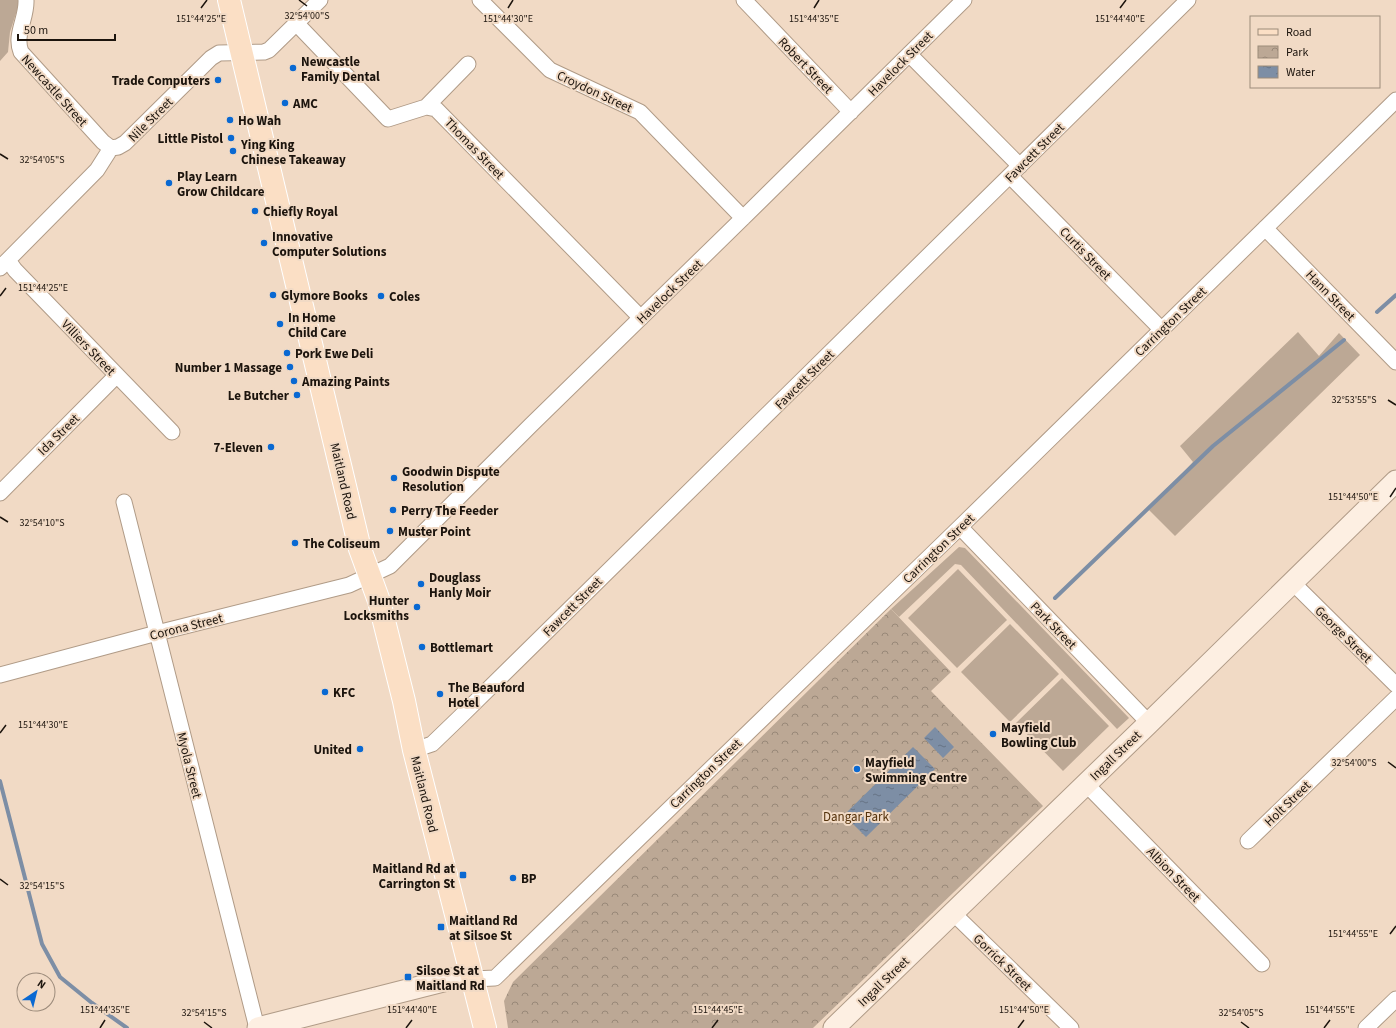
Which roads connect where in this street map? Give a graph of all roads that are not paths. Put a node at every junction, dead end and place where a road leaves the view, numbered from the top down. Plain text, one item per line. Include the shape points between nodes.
1 (26, 0) edge
2 (229, 0) edge
3 (320, 0) edge
4 (480, 0) edge
5 (744, 0) edge
6 (1188, 0) edge
7 (959, 2) edge
8 (296, 23) junction
9 (241, 53) junction
10 (909, 54) junction
11 (468, 64) dead end
12 (1396, 100) edge
13 (426, 107) junction
14 (851, 112) junction
15 (110, 148) junction
16 (1015, 171) junction
17 (744, 218) junction
18 (1265, 228) junction
19 (4, 264) edge
20 (641, 318) junction
21 (1161, 329) junction
22 (1396, 362) edge
23 (116, 375) junction
24 (172, 432) dead end
25 (1396, 481) edge
26 (0, 493) edge
27 (124, 502) dead end
28 (960, 527) junction
29 (370, 576) junction
30 (1293, 583) junction
31 (157, 633) junction
32 (0, 674) edge
33 (1396, 685) edge
34 (1396, 698) edge
35 (1149, 723) junction
36 (414, 750) junction
37 (1086, 784) junction
38 (1248, 841) dead end
39 (953, 913) junction
40 (1262, 964) dead end
41 (473, 978) junction
42 (1396, 999) edge
43 (257, 1028) edge
44 (486, 1028) edge
45 (834, 1028) edge
46 (1071, 1028) edge
47 (1366, 1028) edge

1 - 15 street, Newcastle Street via 18,46 21,52
2 - 9 main road, Maitland Road
3 - 8 street, Nile Street
4 - 17 street, Croydon Street via 550,70 640,112
5 - 14 street, Robert Street
6 - 16 street, Fawcett Street
7 - 10 street, Havelock Street
8 - 9 street, Nile Street via 270,50
8 - 13 street via 388,119
9 - 15 street, Nile Street via 215,54 126,143
9 - 29 main road, Maitland Road via 360,550
10 - 14 street, Havelock Street
10 - 16 street, Curtis Street
11 - 13 street
12 - 18 street, Carrington Street
13 - 20 street, Thomas Street via 436,109
14 - 17 street, Havelock Street
15 - 19 street via 97,170
16 - 21 street, Curtis Street
16 - 36 street, Fawcett Street via 459,718 432,744
17 - 20 street, Havelock Street
18 - 21 street, Carrington Street
18 - 22 street, Hann Street
19 - 23 street, Villiers Street via 15,270
20 - 29 street, Havelock Street via 390,566
21 - 28 street, Carrington Street
23 - 24 street, Villiers Street
23 - 26 street, Ida Street
25 - 30 main road, Ingall Street
27 - 31 street, Myola Street
28 - 35 street, Park Street
28 - 41 street, Carrington Street via 495,978
29 - 31 street, Corona Street via 350,585
29 - 36 main road, Maitland Road via 378,594
30 - 33 street, George Street
30 - 35 main road, Ingall Street
31 - 32 street, Corona Street
31 - 43 street, Myola Street
34 - 38 street, Holt Street
35 - 37 main road, Ingall Street
36 - 41 main road, Maitland Road
37 - 39 main road, Ingall Street
37 - 40 street, Albion Street
39 - 45 main road, Ingall Street
39 - 46 street, Gorrick Street
41 - 43 main road via 447,981
41 - 44 main road, Maitland Road
42 - 47 street

